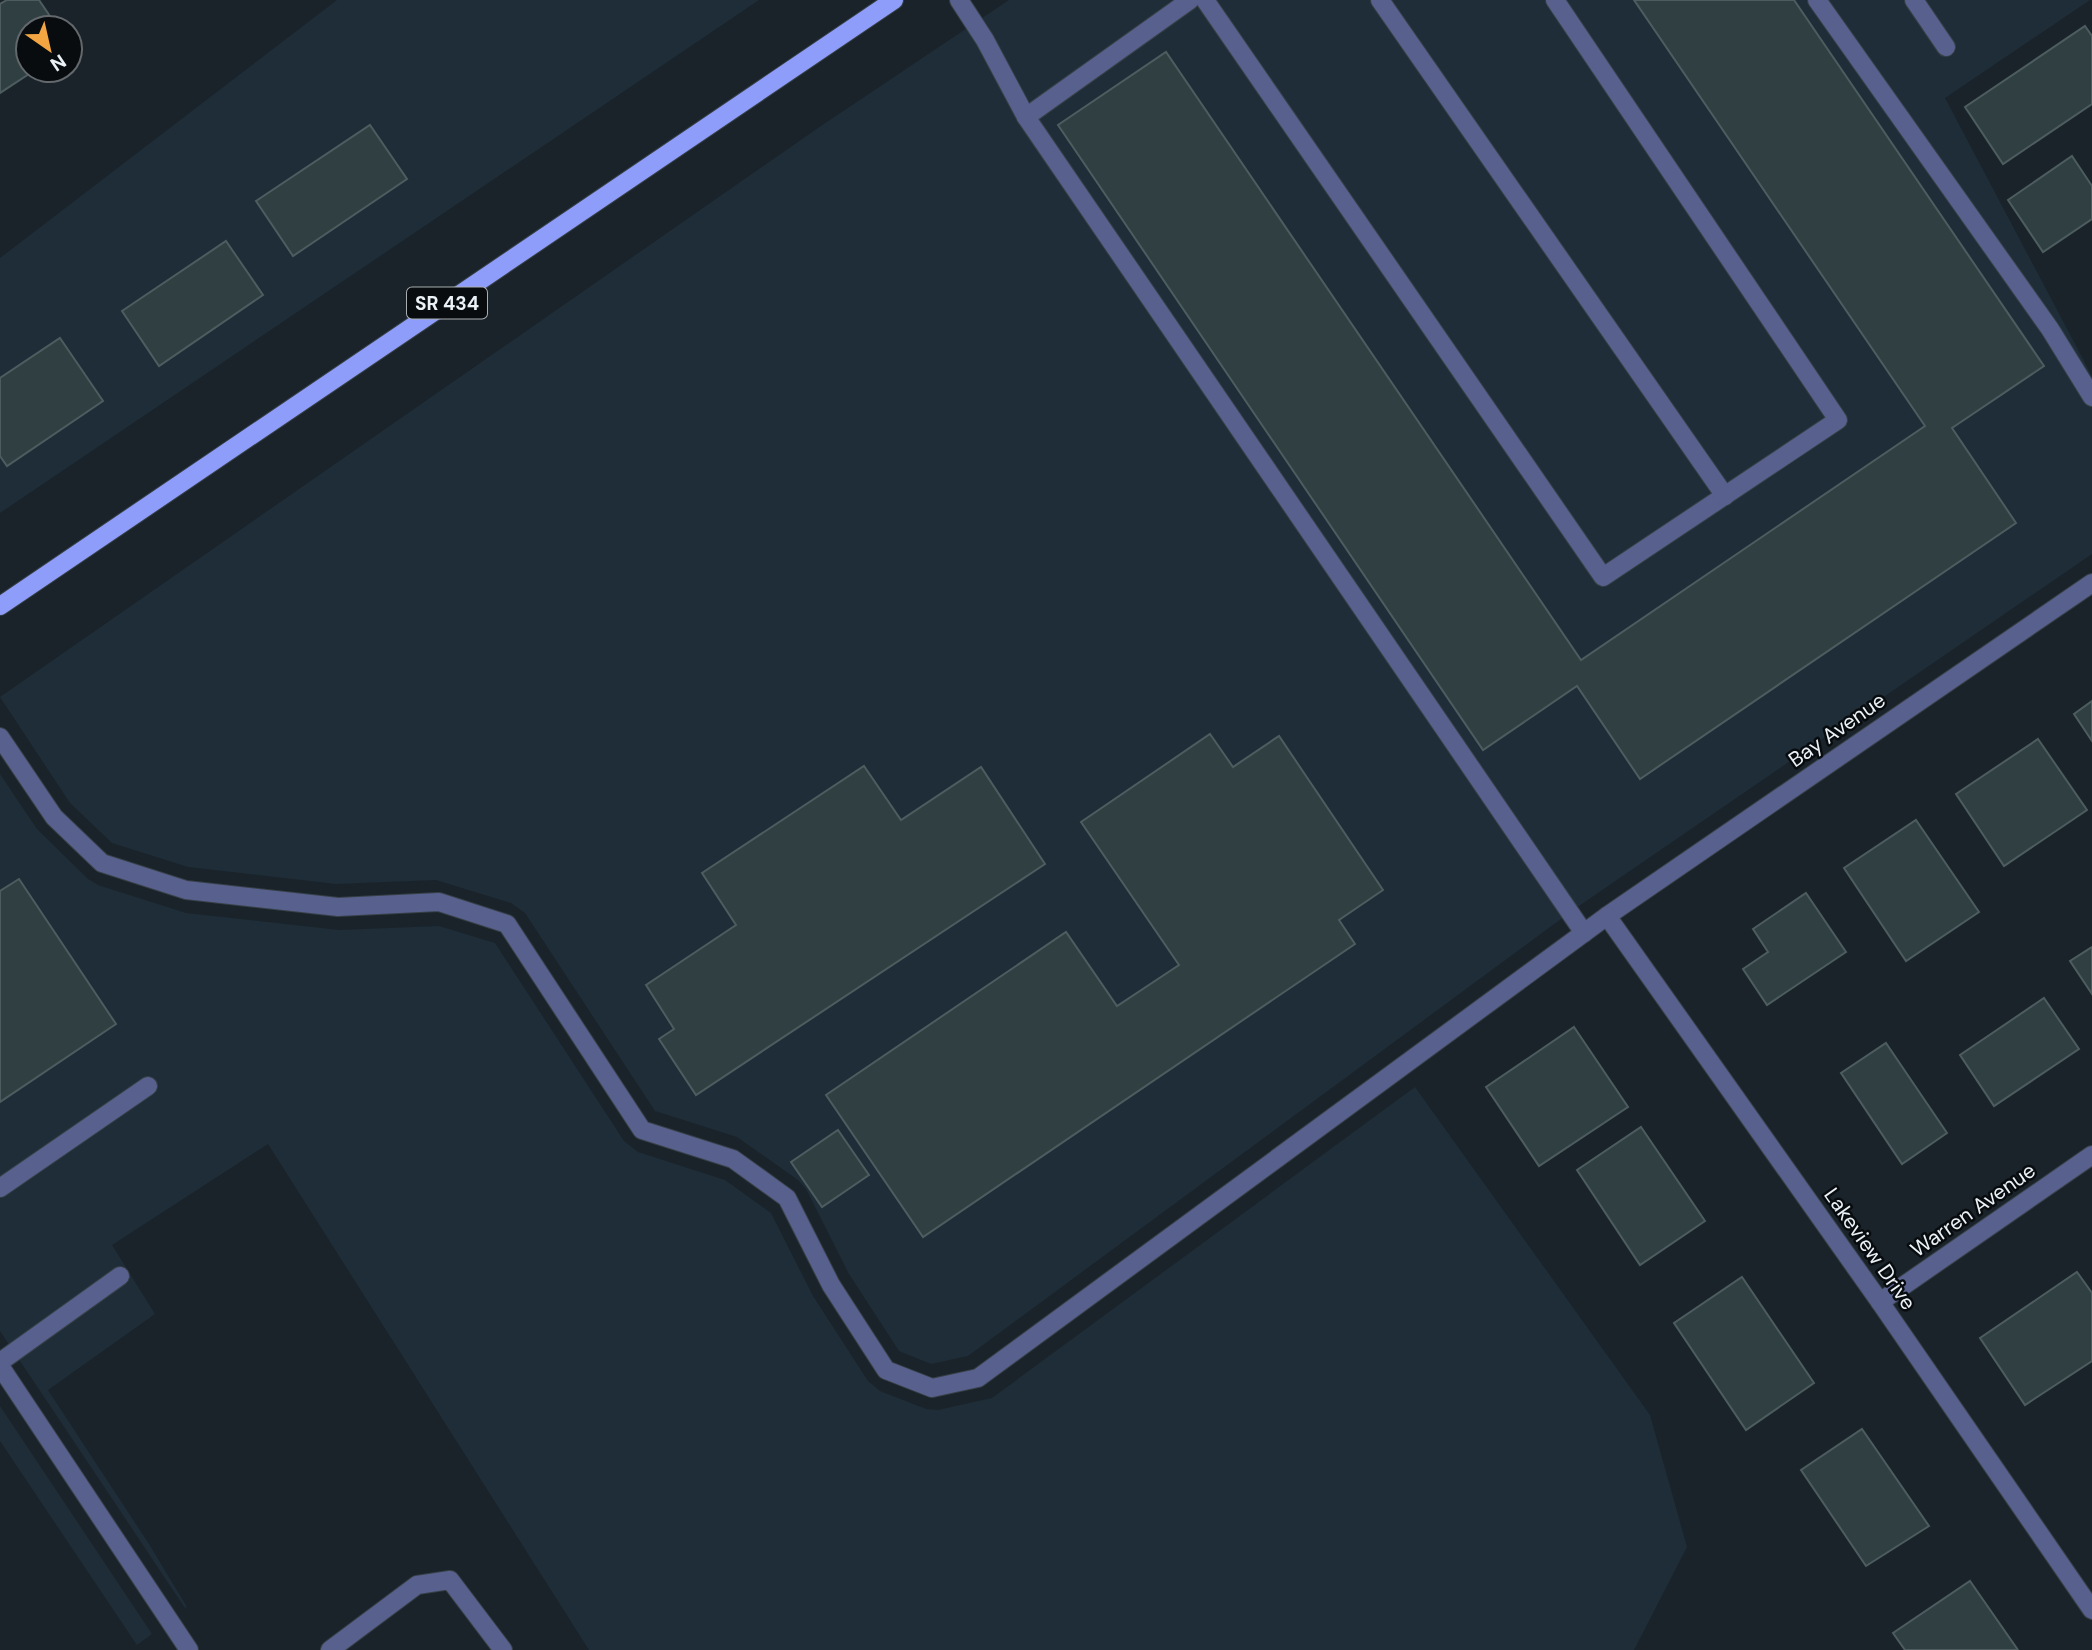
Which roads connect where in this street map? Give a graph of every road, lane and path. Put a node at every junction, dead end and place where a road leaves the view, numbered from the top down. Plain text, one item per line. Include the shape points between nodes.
1 (894, 0) edge
2 (958, 0) edge
3 (1190, 0) edge
4 (1205, 0) edge
5 (1380, 0) edge
6 (1555, 0) edge
7 (1817, 0) edge
8 (1914, 0) edge
9 (1946, 47) dead end
10 (1026, 117) junction
11 (2092, 397) edge
12 (1725, 496) junction
13 (2092, 583) edge
14 (0, 606) edge
15 (0, 737) edge
16 (1607, 916) junction
17 (1584, 933) junction
18 (148, 1086) dead end
19 (2092, 1155) edge
20 (0, 1188) edge
21 (120, 1276) dead end
22 (1880, 1302) junction
23 (0, 1364) edge
24 (2092, 1610) edge
25 (189, 1650) edge
26 (330, 1650) edge
27 (503, 1650) edge

1 - 14 main road, SR 434
2 - 10 street
3 - 10 street
4 - 12 street via 1603,577
5 - 12 street
6 - 12 street via 1838,420
7 - 11 street via 2050,329
8 - 9 street
10 - 17 street
13 - 16 street, Bay Avenue
15 - 17 street, Bay Avenue via 54,817 102,863 186,890 338,907 439,902 507,924 642,1130 733,1159 787,1198 831,1285 886,1370 932,1388 978,1378
16 - 17 street, Bay Avenue
16 - 22 street, Lakeview Drive
18 - 20 street
19 - 22 street, Warren Avenue
21 - 23 street
22 - 24 street, Lakeview Drive
23 - 25 street
26 - 27 street via 417,1584 450,1580

